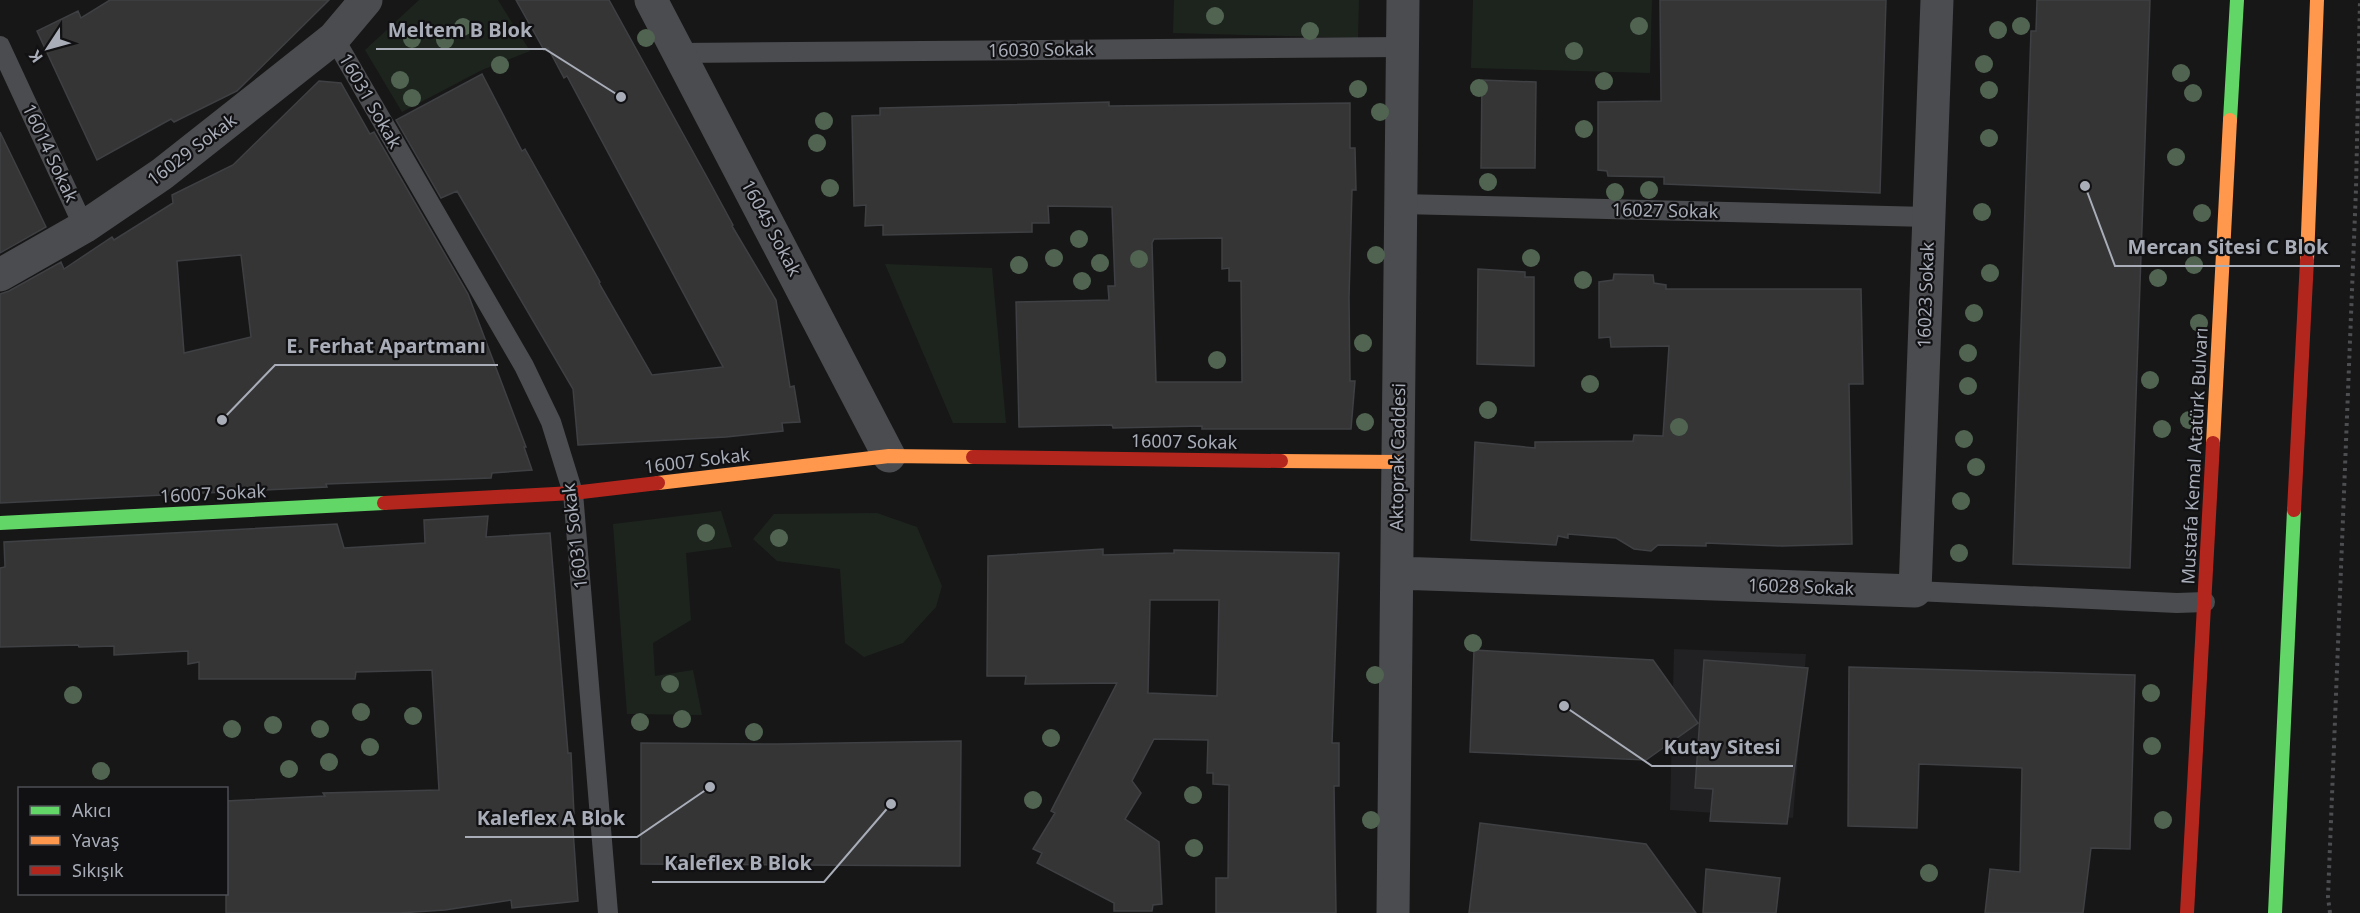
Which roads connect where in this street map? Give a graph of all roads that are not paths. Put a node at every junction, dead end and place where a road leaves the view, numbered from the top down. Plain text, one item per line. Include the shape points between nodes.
1 (366, 0) edge
2 (651, 0) edge
3 (1403, 0) edge
4 (1937, 0) edge
5 (2236, 0) edge
6 (2317, 0) edge
7 (334, 38) junction
8 (0, 46) edge
9 (1402, 47) junction
10 (680, 53) junction
11 (1401, 204) junction
12 (1928, 217) junction
13 (84, 227) junction
14 (0, 274) edge
15 (890, 456) junction
16 (1398, 462) junction
17 (573, 493) junction
18 (0, 523) edge
19 (1397, 573) junction
20 (1915, 591) junction
21 (2205, 602) junction
22 (608, 913) edge
23 (1393, 913) edge
24 (2187, 913) edge
25 (2275, 913) edge

1 - 7 street, 16029 Sokak
2 - 10 street, 16045 Sokak
3 - 9 street, Aktoprak Caddesi
4 - 12 street, 16023 Sokak
5 - 21 main road, Mustafa Kemal Atatürk Bulvarı
6 - 25 main road
7 - 13 street, 16029 Sokak via 203,143
7 - 17 lane, 16031 Sokak via 524,366 551,422
8 - 13 lane, 16014 Sokak
9 - 10 lane, 16030 Sokak
9 - 11 street, Aktoprak Caddesi
10 - 15 street, 16045 Sokak
11 - 12 lane, 16027 Sokak
11 - 16 street, Aktoprak Caddesi
12 - 20 street, 16023 Sokak
13 - 14 street, 16029 Sokak
15 - 16 main road, 16007 Sokak
15 - 17 main road, 16007 Sokak
16 - 19 street, Aktoprak Caddesi
17 - 18 main road, 16007 Sokak
17 - 22 lane, 16031 Sokak
19 - 20 street, 16028 Sokak
19 - 23 street, Aktoprak Caddesi
20 - 21 lane, 16028 Sokak
21 - 24 main road, Mustafa Kemal Atatürk Bulvarı

